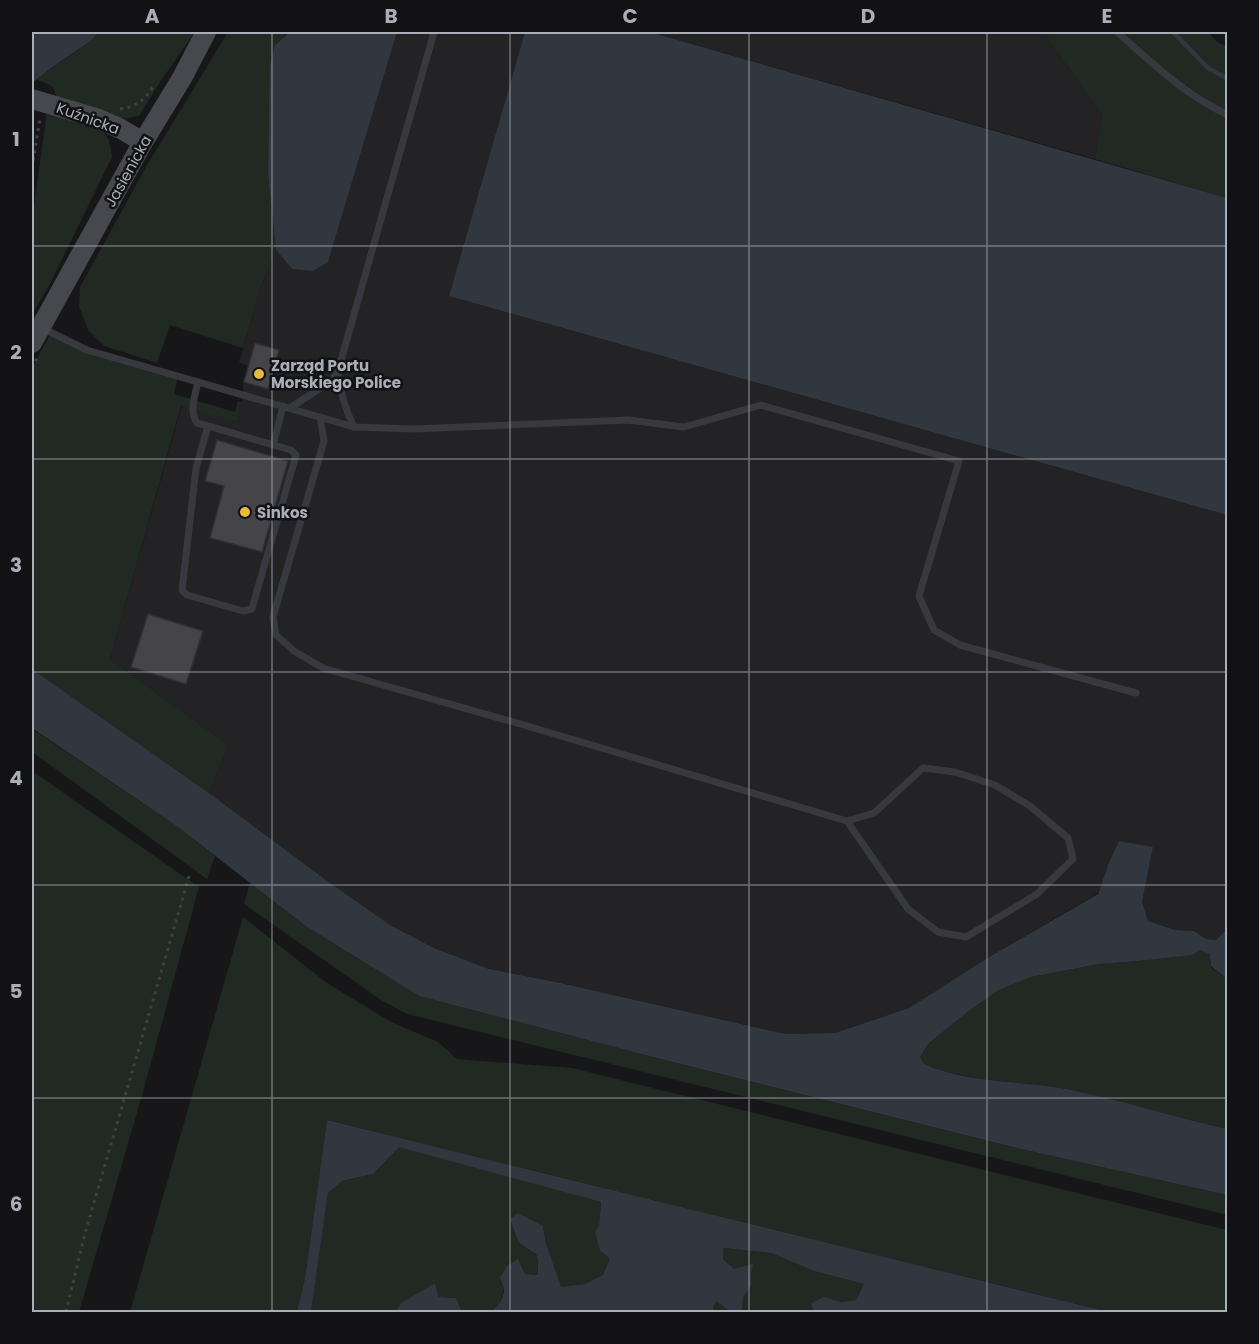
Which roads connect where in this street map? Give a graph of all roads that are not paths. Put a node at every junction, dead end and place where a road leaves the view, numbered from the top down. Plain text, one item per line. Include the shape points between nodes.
1 (204, 32) edge
2 (434, 32) edge
3 (1117, 32) edge
4 (37, 101) edge
5 (1227, 115) edge
6 (138, 139) junction
7 (40, 326) edge
8 (338, 371) junction
9 (198, 382) junction
10 (287, 407) junction
11 (320, 417) junction
12 (208, 426) junction
13 (354, 426) junction
14 (273, 445) junction
15 (1136, 693) dead end
16 (847, 822) junction

1 - 6 main road, Jasienicka via 182,78
1 - 6 main road, Jasienicka via 159,91
2 - 8 lane
3 - 5 lane via 1171,80
4 - 6 main road, Kuźnicka via 96,118
6 - 7 main road, Jasienicka
6 - 7 main road, Jasienicka via 106,184
7 - 9 lane via 87,350
8 - 10 lane via 331,381
8 - 13 lane via 342,399
9 - 10 lane
9 - 12 lane via 194,418
10 - 11 lane
10 - 14 lane
11 - 13 lane
11 - 16 lane via 324,441 273,617 276,635 294,651 323,668
12 - 14 lane
12 - 14 lane via 196,468 182,590 187,595 243,611 252,609 295,458 291,450
13 - 15 lane via 414,429 628,420 684,428 761,405 959,461 919,596 934,630 960,645
16 - 16 lane via 874,813 923,768 955,772 995,785 1030,806 1068,838 1073,859 1037,894 966,937 938,932 908,909

